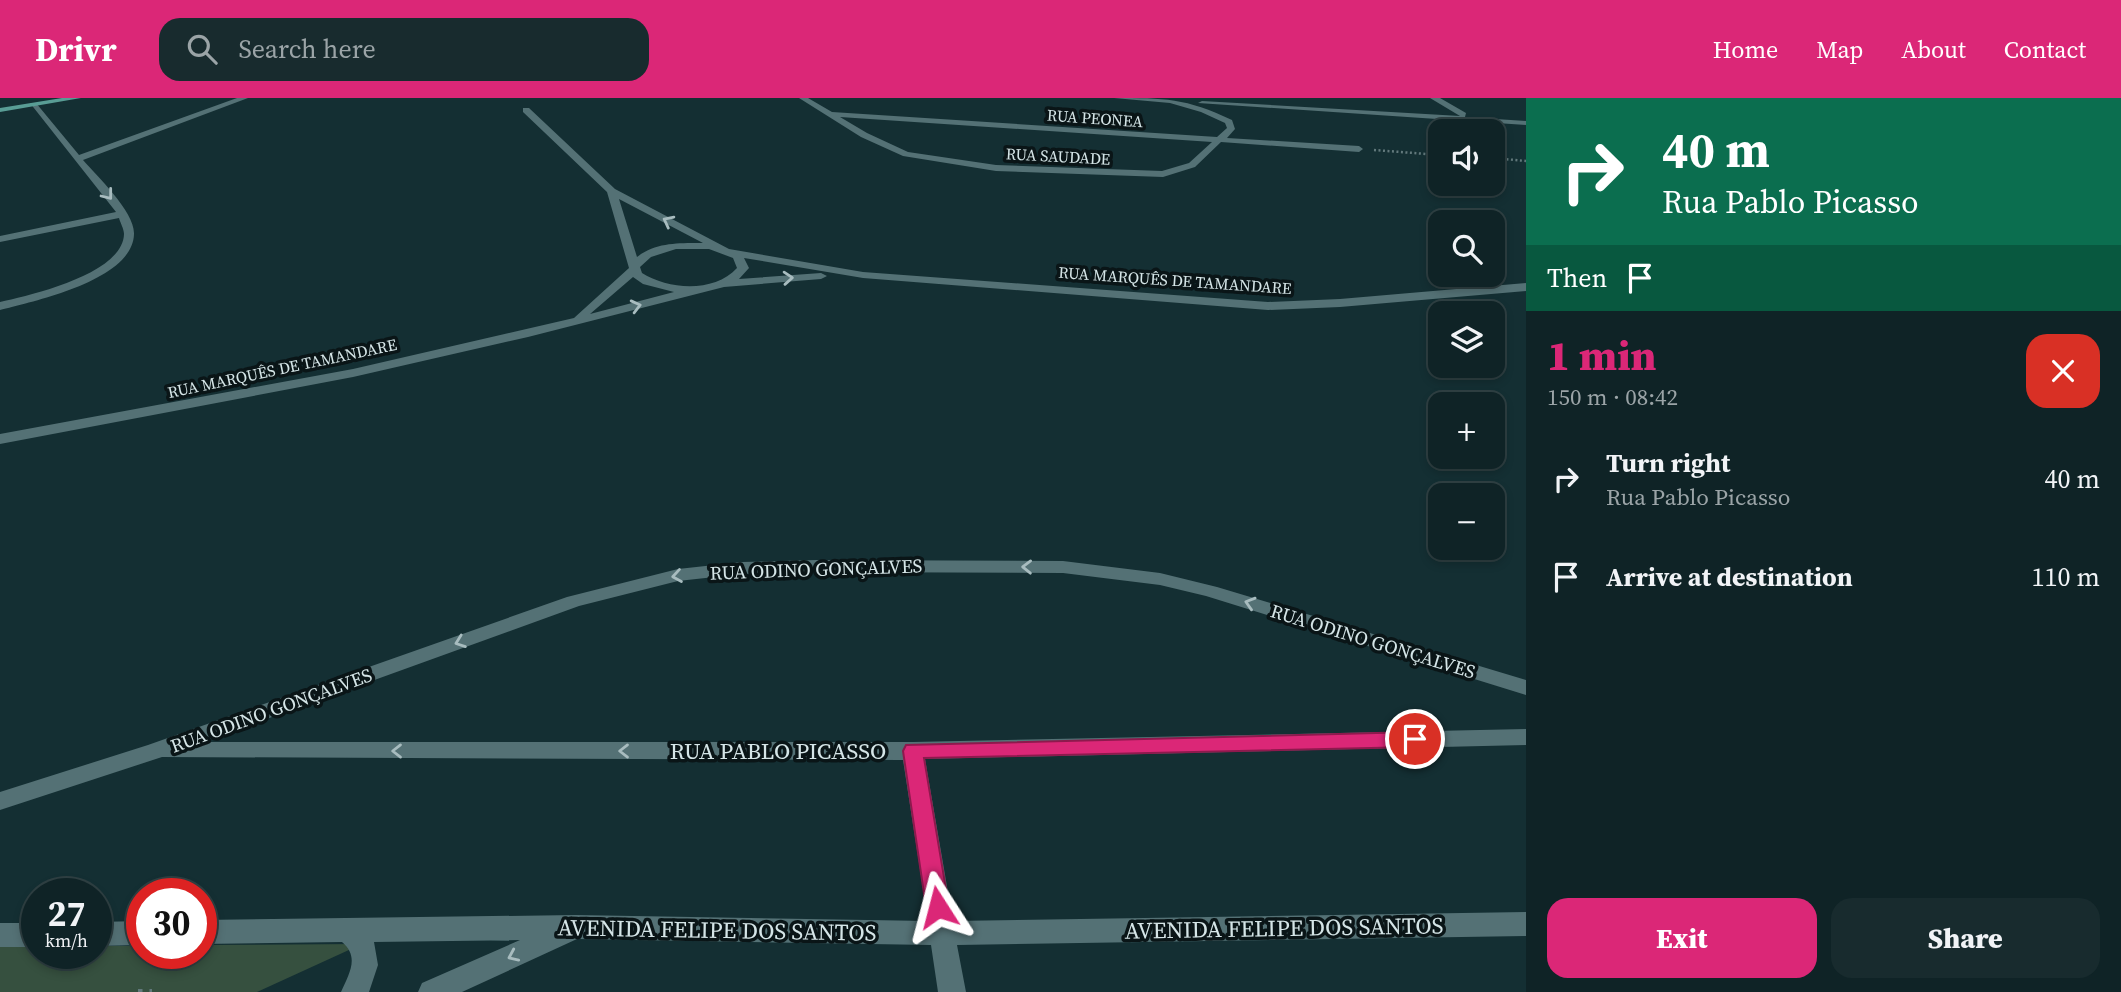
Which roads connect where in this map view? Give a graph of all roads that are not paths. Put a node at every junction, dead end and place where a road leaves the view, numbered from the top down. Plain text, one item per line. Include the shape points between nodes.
1 (77, 98) edge
2 (244, 98) edge
3 (803, 98) edge
4 (1118, 98) edge
5 (1160, 98) edge
6 (1434, 98) edge
7 (1179, 102) junction
8 (33, 105) junction
9 (1, 109) edge
10 (526, 110) dead end
11 (830, 114) junction
12 (1460, 119) edge
13 (1474, 119) edge
14 (1505, 122) edge
15 (1526, 124) edge
16 (1219, 140) junction
17 (1359, 149) road end
18 (79, 158) junction
19 (612, 191) junction
20 (122, 214) junction
21 (0, 239) edge
22 (727, 251) junction
23 (634, 268) junction
24 (863, 275) junction
25 (1526, 280) edge
26 (720, 284) junction
27 (1526, 287) edge
28 (701, 288) junction
29 (1504, 289) junction
30 (0, 306) edge
31 (570, 323) junction
32 (0, 439) edge
33 (1526, 688) edge
34 (1526, 737) edge
35 (155, 751) junction
36 (913, 751) junction
37 (0, 802) edge
38 (1526, 924) edge
39 (575, 928) junction
40 (346, 930) junction
41 (217, 932) edge
42 (942, 933) junction
43 (0, 935) edge
44 (21, 935) edge
45 (355, 992) edge
46 (432, 992) edge
47 (952, 992) edge

1 - 8 main road
2 - 18 street
3 - 11 street, RUA SAUDADE
4 - 7 street
5 - 7 street
6 - 13 street
7 - 12 street
7 - 16 street via 1228,122 1231,130
8 - 9 main road
8 - 18 street
10 - 19 street, RUA MARQUÊS DE TAMANDARE
11 - 16 street, RUA PEONEA
11 - 16 street, RUA SAUDADE via 906,154 996,169 1163,174 1192,165
14 - 15 street
16 - 17 street, RUA PEONEA
18 -> 20 street
22 -> 19 street, RUA MARQUÊS DE TAMANDARE
19 - 23 street
20 - 21 street
20 - 30 street via 131,227 120,257 80,281
22 - 23 street, RUA MARQUÊS DE TAMANDARE via 693,245 660,249 638,260
22 - 24 street, RUA MARQUÊS DE TAMANDARE
22 - 26 street via 743,262 743,268
23 - 28 street via 642,280 662,287
23 - 31 street, RUA MARQUÊS DE TAMANDARE
26 -> 24 street, RUA MARQUÊS DE TAMANDARE
24 - 29 street, RUA MARQUÊS DE TAMANDARE via 1268,306
25 - 29 street
26 - 28 street, RUA MARQUÊS DE TAMANDARE
27 - 29 street, RUA MARQUÊS DE TAMANDARE
31 -> 28 street, RUA MARQUÊS DE TAMANDARE
31 - 32 street, RUA MARQUÊS DE TAMANDARE via 231,398
33 -> 35 street, RUA ODINO GONÇALVES via 1210,591 1147,577 1063,567 742,568 678,575 575,601
34 - 36 street, RUA PABLO PICASSO
36 -> 35 street, RUA PABLO PICASSO
35 - 37 street, RUA ODINO GONÇALVES
36 - 42 street
38 - 42 street, AVENIDA FELIPE DOS SANTOS
39 - 40 street, AVENIDA FELIPE DOS SANTOS
39 - 42 street, AVENIDA FELIPE DOS SANTOS
39 -> 46 street
40 - 41 street, AVENIDA FELIPE DOS SANTOS
40 - 45 street via 361,939 366,951
42 - 47 street
43 - 44 street

